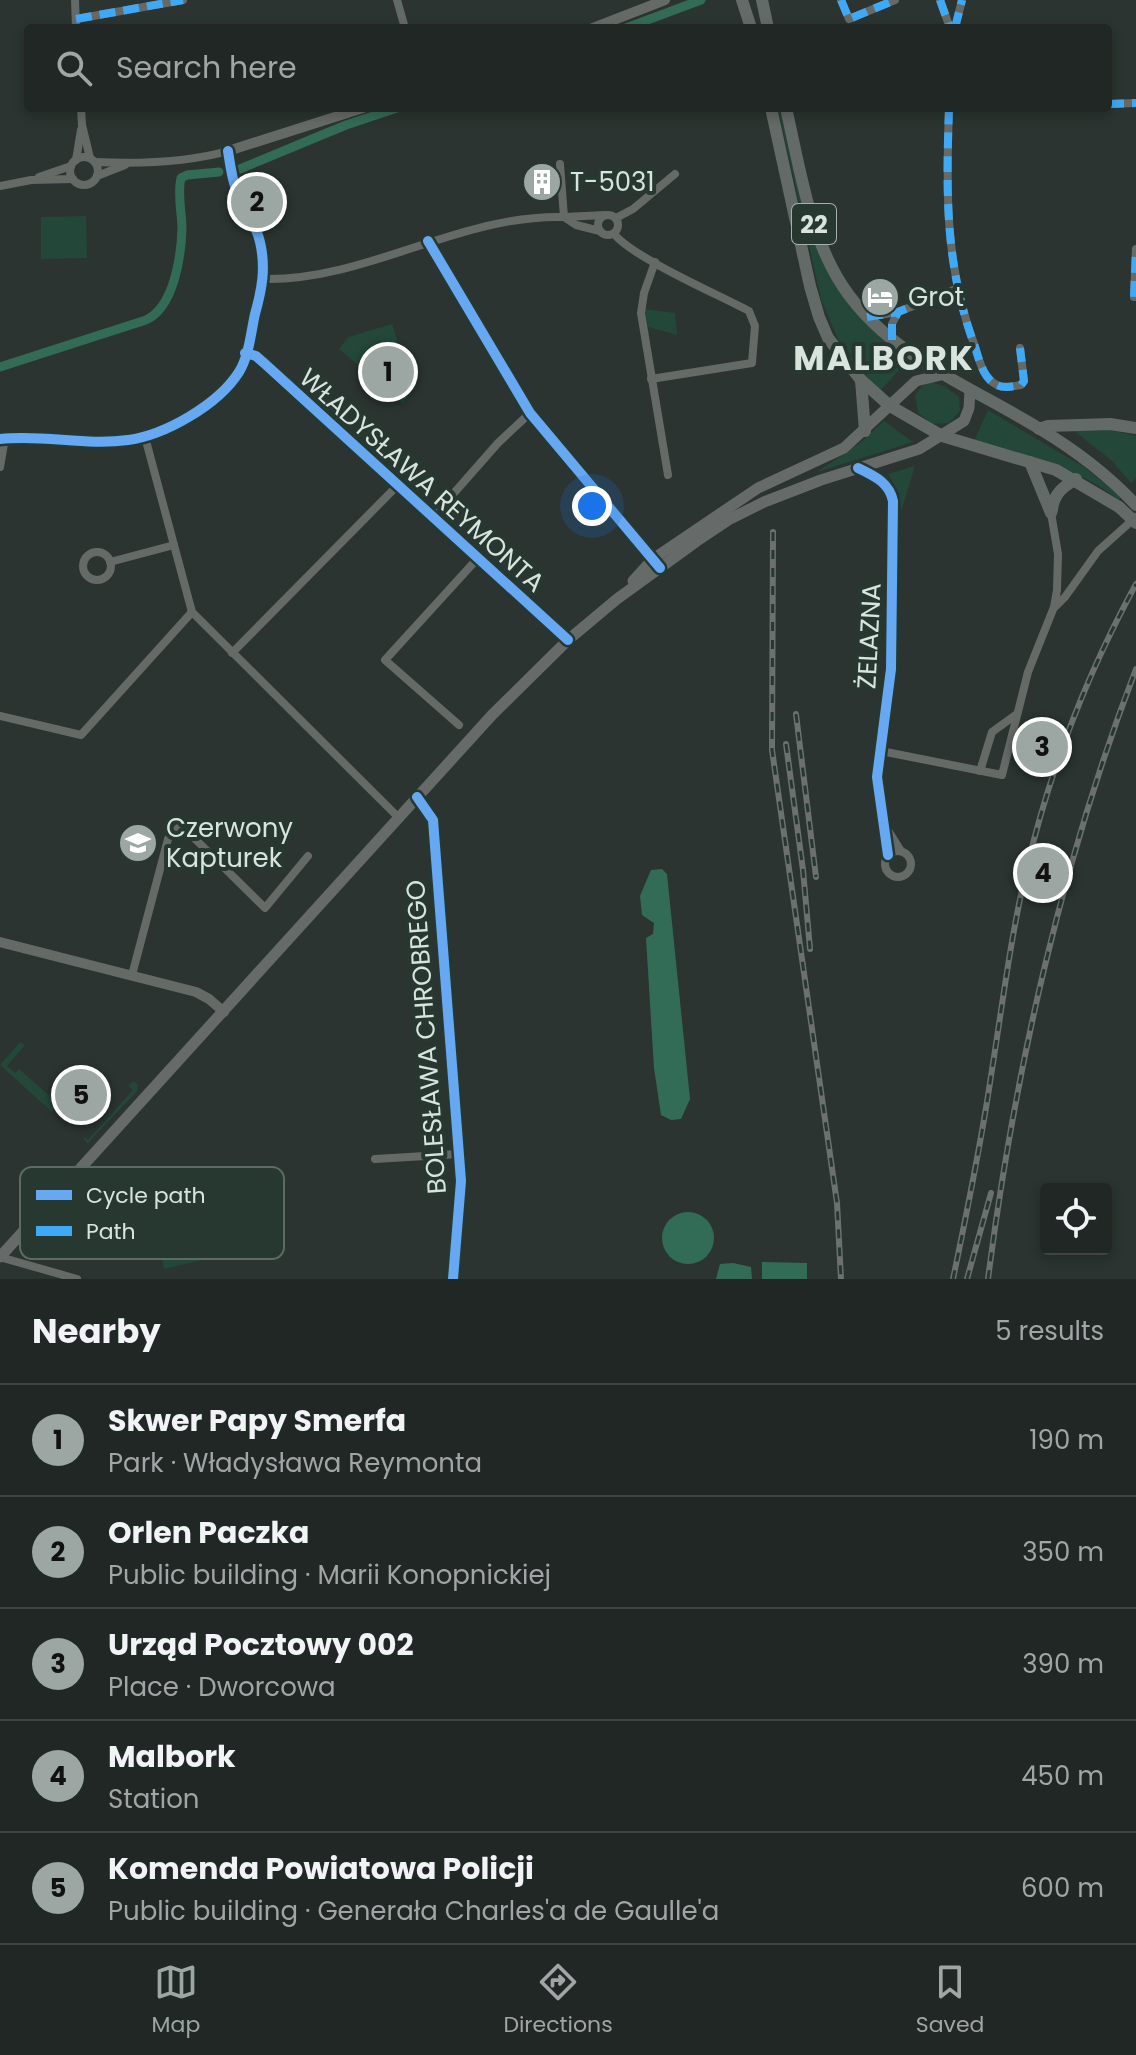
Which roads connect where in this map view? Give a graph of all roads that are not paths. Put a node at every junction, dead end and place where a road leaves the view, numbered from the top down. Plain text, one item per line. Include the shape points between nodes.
1 (75, 0) edge
2 (183, 0) edge
3 (397, 0) edge
4 (665, 0) edge
5 (742, 0) edge
6 (762, 0) edge
7 (841, 0) edge
8 (895, 0) edge
9 (940, 0) edge
10 (962, 0) edge
11 (634, 5) edge
12 (76, 23) edge
13 (404, 24) edge
14 (600, 24) edge
15 (750, 24) edge
16 (767, 24) edge
17 (951, 24) edge
18 (954, 24) edge
19 (1136, 103) edge
20 (1112, 104) edge
21 (81, 112) edge
22 (350, 112) edge
23 (772, 112) edge
24 (787, 112) edge
25 (949, 112) edge
26 (82, 125) junction
27 (228, 151) junction
28 (92, 160) junction
29 (74, 163) junction
30 (129, 163) junction
31 (560, 164) dead end
32 (675, 174) dead end
33 (97, 176) junction
34 (73, 179) junction
35 (31, 180) junction
36 (0, 186) edge
37 (605, 215) junction
38 (564, 217) junction
39 (616, 218) junction
40 (600, 231) junction
41 (614, 234) junction
42 (428, 241) junction
43 (1136, 249) edge
44 (655, 262) junction
45 (264, 279) junction
46 (956, 289) junction
47 (1134, 297) dead end
48 (898, 312) junction
49 (867, 317) junction
50 (892, 340) junction
51 (1020, 348) dead end
52 (245, 353) junction
53 (945, 374) junction
54 (651, 379) junction
55 (861, 380) junction
56 (970, 390) junction
57 (890, 406) junction
58 (530, 413) junction
59 (1136, 428) edge
60 (1039, 429) junction
61 (865, 431) junction
62 (942, 436) junction
63 (145, 437) junction
64 (3, 438) edge
65 (1030, 462) junction
66 (0, 467) edge
67 (858, 468) junction
68 (668, 475) dead end
69 (1076, 479) junction
70 (398, 485) junction
71 (1128, 503) edge
72 (1051, 513) junction
73 (432, 518) junction
74 (1136, 520) edge
75 (174, 545) junction
76 (478, 558) junction
77 (110, 562) dead end
78 (657, 564) junction
79 (1054, 607) junction
80 (192, 612) junction
81 (568, 640) junction
82 (232, 653) junction
83 (1017, 713) junction
84 (0, 716) edge
85 (459, 725) dead end
86 (881, 751) junction
87 (980, 771) junction
88 (417, 797) junction
89 (399, 818) junction
90 (884, 822) junction
91 (901, 851) junction
92 (888, 855) junction
93 (308, 856) dead end
94 (0, 942) edge
95 (132, 975) junction
96 (224, 1012) junction
97 (459, 1154) junction
98 (375, 1159) dead end
99 (82, 1167) edge
100 (20, 1235) edge
101 (0, 1257) edge
102 (77, 1279) edge
103 (453, 1279) edge

1 - 12 street
2 - 12 street
3 - 13 street
4 - 11 street
5 - 15 main road
6 - 16 main road
7 - 8 street via 849,19
9 - 17 street
10 - 18 street
11 - 14 street
19 - 20 street
21 - 26 street
22 - 27 street
23 - 55 main road, 22 via 819,317 828,338
24 - 49 main road, 22 via 821,243 837,277
25 - 46 street via 947,197
26 - 28 street
26 - 29 street
27 - 30 street
27 - 45 street via 236,190 260,242
28 - 29 street
28 - 30 street
28 - 33 street
29 - 34 street
29 - 35 street
30 - 33 street
31 - 38 street
32 - 39 street
33 - 34 street via 88,185
34 - 35 street
35 - 36 street
37 - 38 street
37 - 39 street
37 - 40 street
38 - 40 street
38 - 42 street
39 - 41 street via 619,227
40 - 41 street
41 - 44 street
42 - 45 street via 332,272
42 - 58 street
43 - 47 street
44 - 54 street via 641,313
44 - 54 street via 749,311 755,326 752,363
45 - 52 street
46 - 48 street
46 - 51 street via 983,371 995,384 1006,387 1024,381
48 - 49 street
48 - 50 street
49 - 50 main road, 22
50 - 53 main road, 22
52 - 63 street via 239,373 217,395 184,421
52 - 70 street, WŁADYSŁAWA REYMONTA via 256,356
53 - 56 main road, 22
53 - 57 main road via 923,378
54 - 68 street
55 - 57 main road, 22
55 - 61 main road
56 - 60 main road, 22
56 - 62 main road via 964,421
57 - 61 main road
57 - 62 main road, 22
58 - 73 street
58 - 78 street
59 - 60 main road via 1110,424
60 - 71 main road, 22 via 1084,459
61 - 78 main road via 830,456 758,488
62 - 65 main road, 22
62 - 67 main road
63 - 64 street via 111,442
63 - 75 street
64 - 66 street
65 - 69 main road, 22
65 - 72 main road
67 - 78 main road via 764,502
67 - 86 street, ŻELAZNA via 883,481 893,501 891,669
69 - 71 main road, 22
69 - 72 main road via 1060,489
70 - 73 street, WŁADYSŁAWA REYMONTA
70 - 82 street
71 - 74 main road, 22, bridge
72 - 79 street via 1059,566
73 - 76 street, WŁADYSŁAWA REYMONTA
74 - 79 street via 1098,551
75 - 77 street
75 - 80 street
76 - 81 street, WŁADYSŁAWA REYMONTA
76 - 85 street via 385,660
78 - 81 main road
79 - 83 street
80 - 82 street
80 - 84 street via 86,732 77,736
81 - 88 main road
82 - 89 street
83 - 87 street via 992,732
83 - 87 street via 1002,775
86 - 87 street
86 - 90 street, ŻELAZNA via 877,777
88 - 89 main road
88 - 97 street, BOLESŁAWA CHROBREGO via 433,820
89 - 96 main road
90 - 91 street, ŻELAZNA
90 - 92 street, ŻELAZNA
91 - 92 street
91 - 92 street via 912,864 902,877 886,870
93 - 95 street via 265,908 181,825 168,839
94 - 95 street
95 - 96 street via 204,995
96 - 99 main road
97 - 98 street
97 - 103 street, BOLESŁAWA CHROBREGO
100 - 101 main road
101 - 102 street

